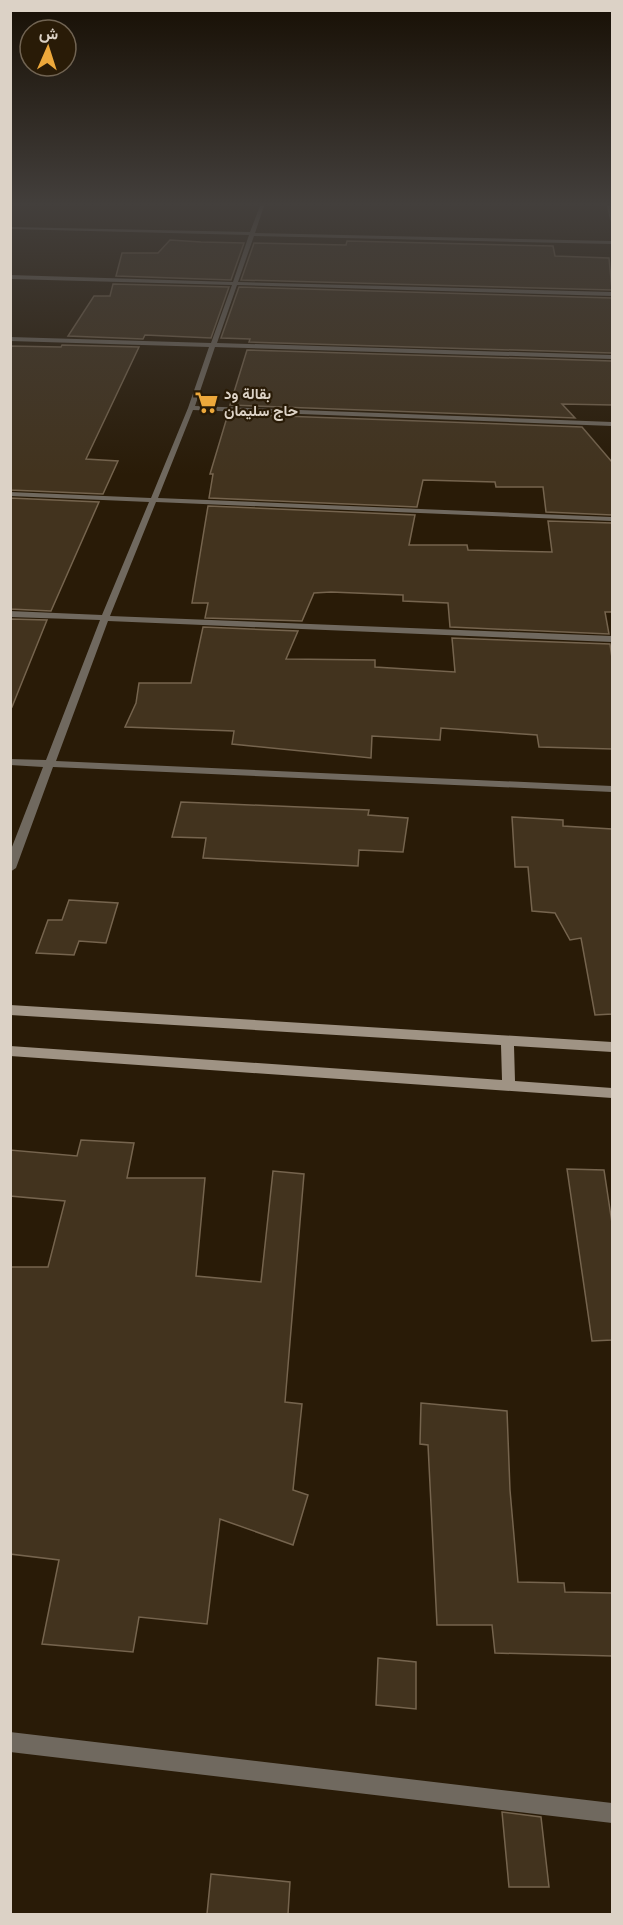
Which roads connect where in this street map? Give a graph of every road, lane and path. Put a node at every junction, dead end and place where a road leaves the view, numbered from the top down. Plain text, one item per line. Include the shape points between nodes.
1 (230, 296) edge
2 (10, 339) edge
3 (213, 346) junction
4 (612, 357) edge
5 (191, 408) junction
6 (612, 424) edge
7 (10, 494) edge
8 (153, 500) junction
9 (612, 519) edge
10 (10, 614) edge
11 (105, 618) junction
12 (612, 639) edge
13 (10, 762) edge
14 (48, 764) junction
15 (612, 789) edge
16 (10, 868) edge
17 (10, 1010) edge
18 (507, 1040) junction
19 (612, 1047) edge
20 (10, 1051) edge
21 (509, 1086) junction
22 (612, 1093) edge
23 (10, 1742) edge
24 (612, 1813) edge

1 - 3 street
2 - 3 street
3 - 4 street
3 - 5 street
5 - 6 street
5 - 8 street
7 - 8 street
8 - 9 street
8 - 11 street
10 - 11 street
11 - 12 street
11 - 14 street
13 - 14 street
14 - 15 street
14 - 16 street
17 - 18 main road
18 - 19 main road
18 - 21 main road
20 - 21 main road
21 - 22 main road
23 - 24 street

